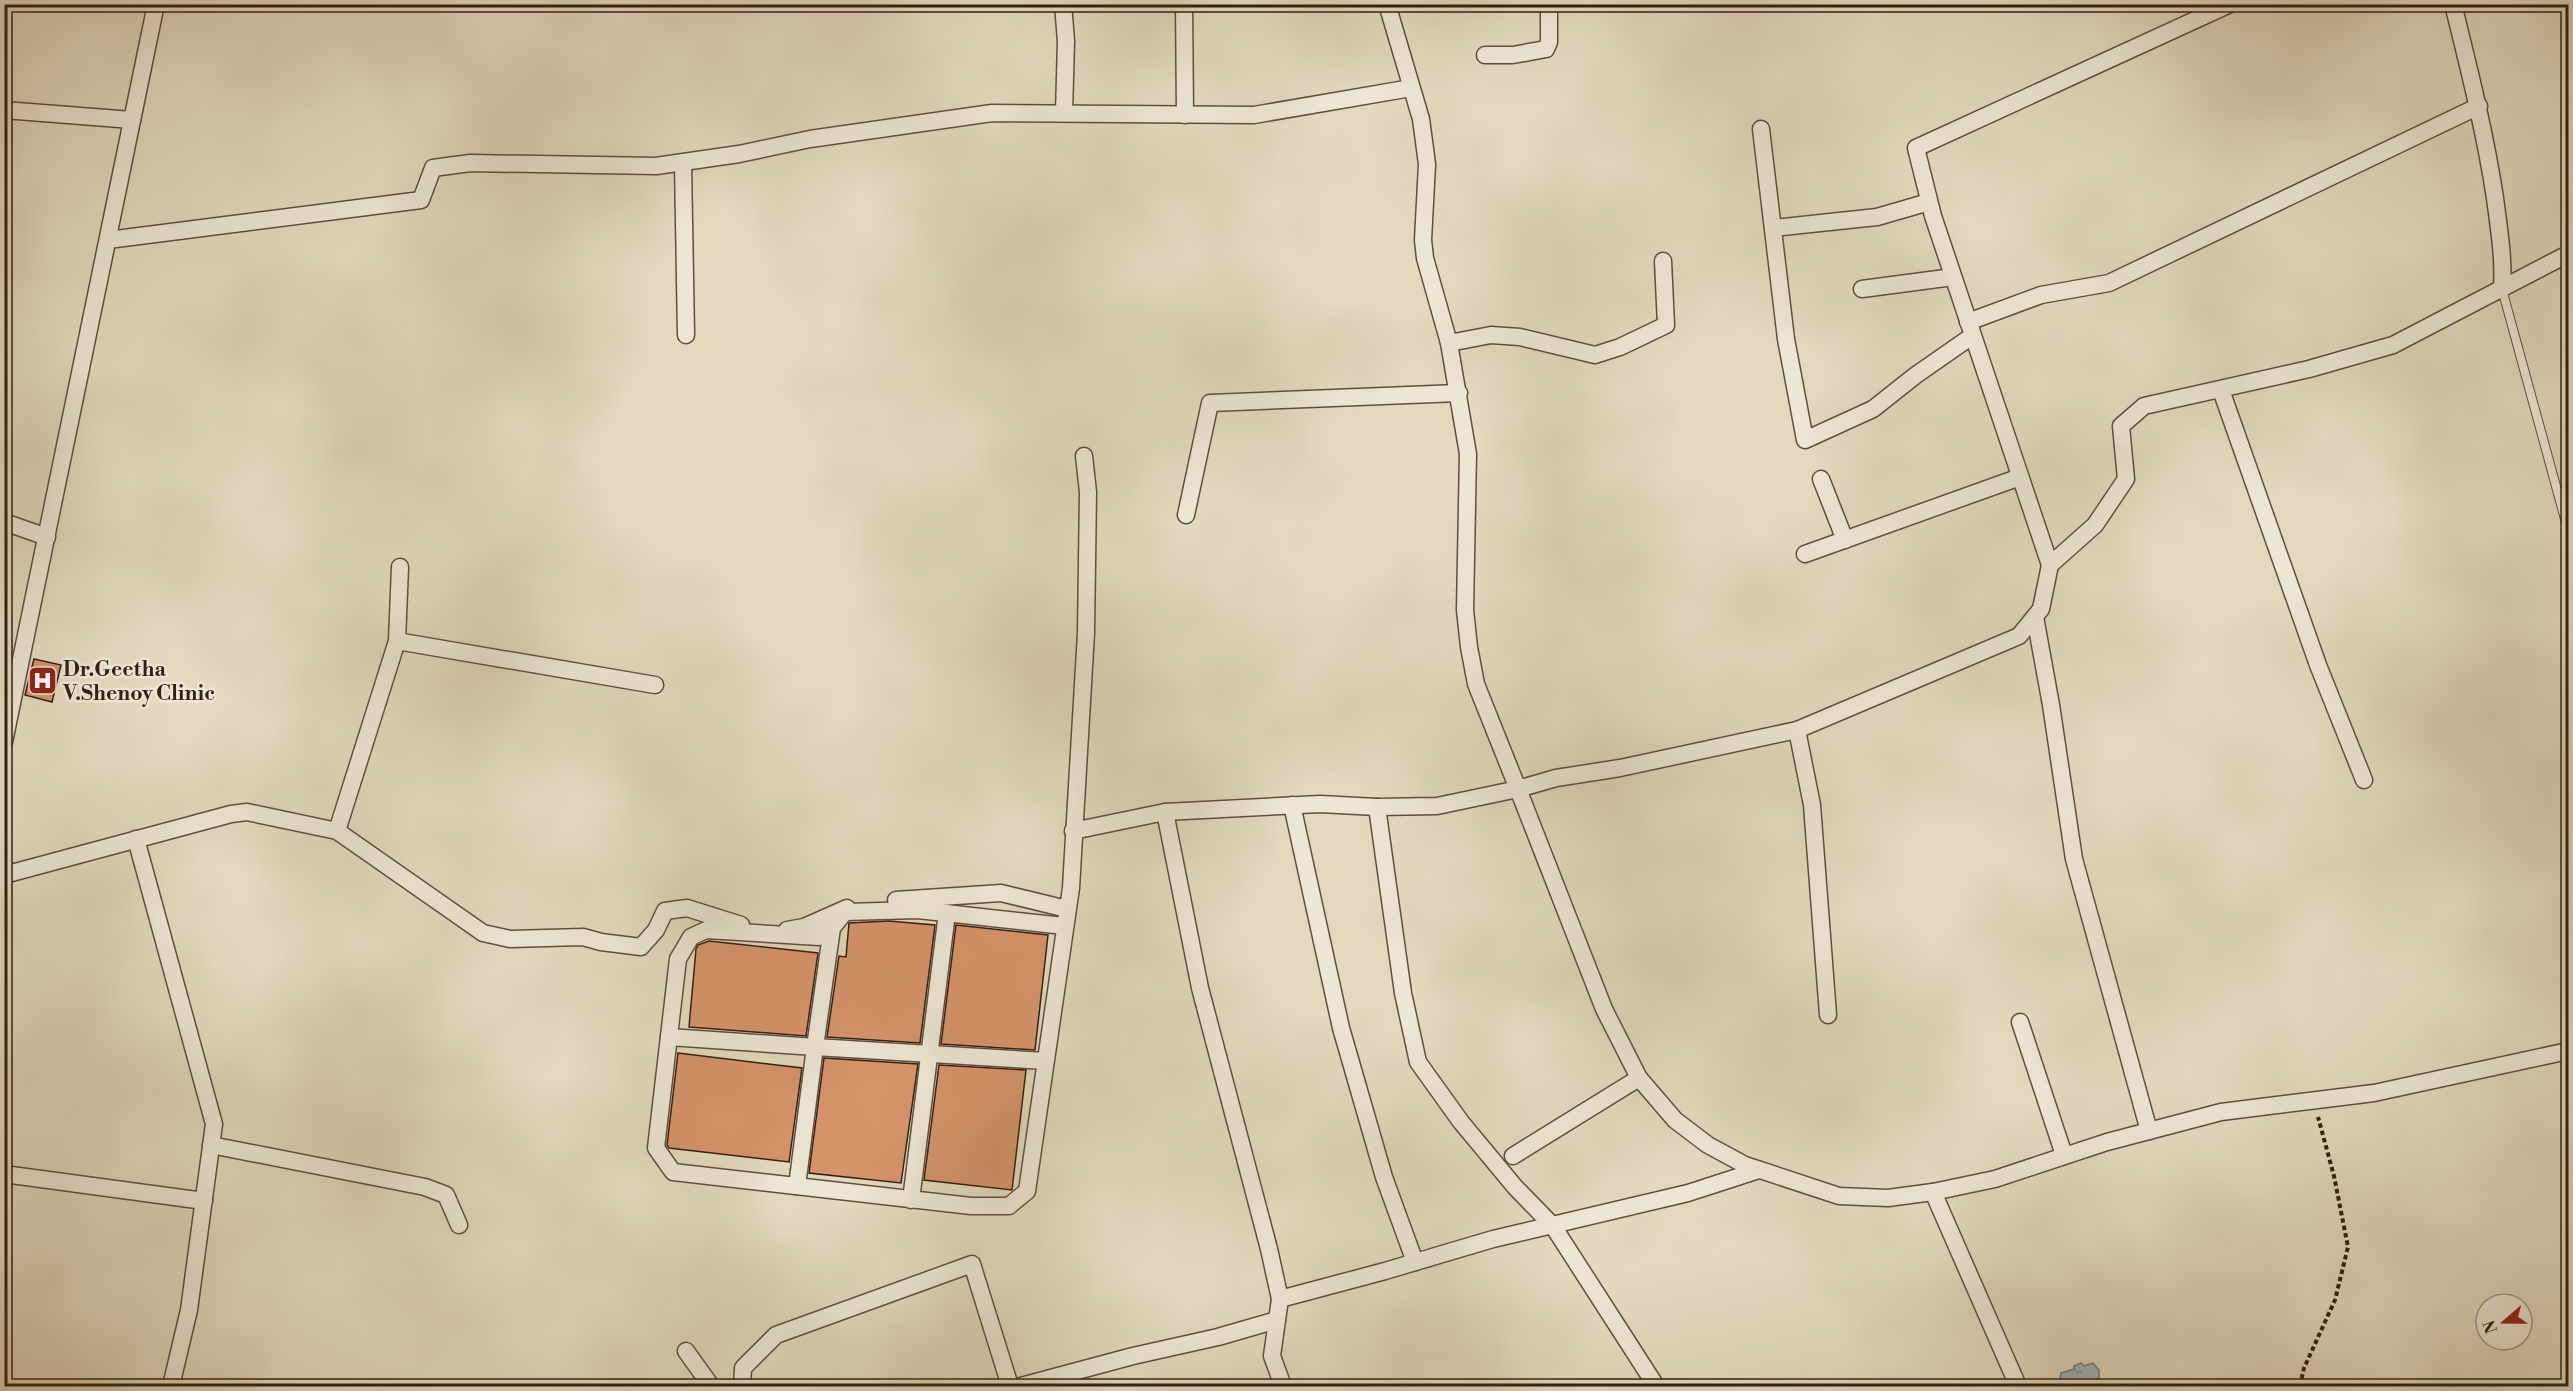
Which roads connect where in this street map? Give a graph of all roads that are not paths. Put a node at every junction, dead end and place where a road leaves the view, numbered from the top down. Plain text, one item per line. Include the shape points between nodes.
1 (156, 4) edge
2 (1063, 4) edge
3 (1184, 4) edge
4 (1387, 4) edge
5 (1549, 4) edge
6 (2230, 4) edge
7 (2453, 4) edge
8 (1485, 55) dead end
9 (1411, 88) junction
10 (2479, 106) junction
11 (4, 110) edge
12 (1064, 113) junction
13 (1185, 115) junction
14 (132, 120) junction
15 (1761, 129) dead end
16 (683, 164) junction
17 (1929, 202) junction
18 (1773, 228) junction
19 (108, 240) junction
20 (2568, 255) edge
21 (1663, 261) dead end
22 (1953, 277) junction
23 (1862, 289) dead end
24 (2502, 289) junction
25 (1970, 329) junction
26 (686, 336) dead end
27 (1449, 343) junction
28 (2221, 390) junction
29 (1459, 393) junction
30 (1084, 456) dead end
31 (2020, 477) junction
32 (1821, 479) dead end
33 (1186, 515) dead end
34 (4, 522) edge
35 (2568, 530) edge
36 (47, 537) junction
37 (1845, 540) junction
38 (1805, 554) dead end
39 (2050, 565) junction
40 (400, 567) dead end
41 (2035, 616) junction
42 (397, 641) junction
43 (655, 685) dead end
44 (1797, 730) junction
45 (4, 742) edge
46 (2364, 780) dead end
47 (1518, 789) junction
48 (1292, 806) junction
49 (1377, 807) junction
50 (1165, 812) junction
51 (337, 831) junction
52 (1073, 831) junction
53 (136, 839) junction
54 (4, 875) edge
55 (1067, 909) junction
56 (947, 913) junction
57 (1064, 926) junction
58 (832, 928) junction
59 (1828, 1015) dead end
60 (2020, 1022) dead end
61 (669, 1036) junction
62 (815, 1047) junction
63 (2568, 1051) edge
64 (931, 1053) junction
65 (1045, 1061) junction
66 (1639, 1078) junction
67 (2149, 1131) junction
68 (211, 1145) junction
69 (2064, 1155) junction
70 (1513, 1156) dead end
71 (1759, 1170) junction
72 (4, 1174) edge
73 (797, 1186) junction
74 (1933, 1192) junction
75 (911, 1200) junction
76 (204, 1201) junction
77 (459, 1225) dead end
78 (1553, 1226) junction
79 (1415, 1262) junction
80 (1280, 1299) junction
81 (1277, 1320) junction
82 (686, 1351) dead end
83 (171, 1386) edge
84 (711, 1386) edge
85 (742, 1386) edge
86 (1010, 1386) edge
87 (1021, 1386) edge
88 (1283, 1386) edge
89 (1656, 1386) edge
90 (2018, 1386) edge

1 - 14 street
2 - 12 street
3 - 13 street
4 - 9 street
5 - 8 street via 1546,49
6 - 17 street via 1916,148
7 - 10 street
9 - 13 street via 1254,116
9 - 27 street via 1421,119 1427,164 1425,258
10 - 24 street via 2504,258
10 - 25 street via 2109,283 2041,295
11 - 14 street
12 - 13 street
12 - 16 street via 992,113 810,139
14 - 19 street
15 - 18 street
16 - 19 street via 470,163 434,168 421,200
16 - 26 street
17 - 18 street via 1877,217
17 - 22 street
18 - 25 street via 1786,339 1805,440 1873,409
19 - 36 street
20 - 24 street
21 - 27 street via 1666,325 1620,346 1595,355 1520,337 1491,335
22 - 23 street
22 - 25 street
24 - 28 street via 2393,345
24 - 35 lane
25 - 31 street
27 - 29 street
28 - 39 street via 2144,406 2121,426 2126,479 2095,525
28 - 46 street via 2318,665
29 - 33 street via 1210,403
29 - 47 street via 1468,454 1465,610 1469,647 1476,684
30 - 52 street via 1088,492 1086,633
31 - 37 street
31 - 39 street
32 - 37 street
34 - 36 street
36 - 45 street
37 - 38 street
39 - 41 street via 2041,609
40 - 42 street
41 - 44 street via 2019,636
41 - 67 street via 2074,859
42 - 43 street
42 - 51 street
44 - 47 street
44 - 59 street via 1812,805
47 - 49 street via 1437,806
47 - 66 street via 1604,1009
48 - 49 street
48 - 50 street
48 - 79 street via 1341,1028 1384,1177
49 - 78 street via 1403,993 1418,1062 1461,1122
50 - 52 street
50 - 80 street via 1200,988
51 - 53 street via 247,812
51 - 55 street via 483,933 510,939 583,937 641,947 656,930 665,911 687,908 727,922 780,932 804,927 834,911 860,904 937,896 1001,893
52 - 55 street
53 - 54 street
53 - 68 street via 214,1124
55 - 57 street
56 - 57 street
56 - 58 street via 845,912
56 - 64 street
57 - 65 street
58 - 61 street via 819,937 706,930 691,937 678,959
58 - 62 street
60 - 69 street
61 - 62 street
61 - 73 street via 656,1148 673,1172
62 - 64 street
62 - 73 street
63 - 67 street via 2374,1093 2221,1112
64 - 65 street
64 - 75 street
65 - 75 street via 1027,1191 1009,1206
66 - 70 street
66 - 71 street via 1676,1120 1708,1145
67 - 69 street
68 - 76 street
68 - 77 street via 425,1187 446,1195
69 - 74 street via 1995,1179
71 - 74 street via 1839,1196 1888,1198
71 - 78 street via 1688,1193
72 - 76 street
73 - 75 street
74 - 90 street
76 - 83 street via 189,1310
78 - 79 street
78 - 89 street
79 - 80 street
80 - 81 street
81 - 87 street
81 - 88 street via 1272,1356
82 - 84 street
85 - 86 street via 743,1368 776,1335 972,1264

